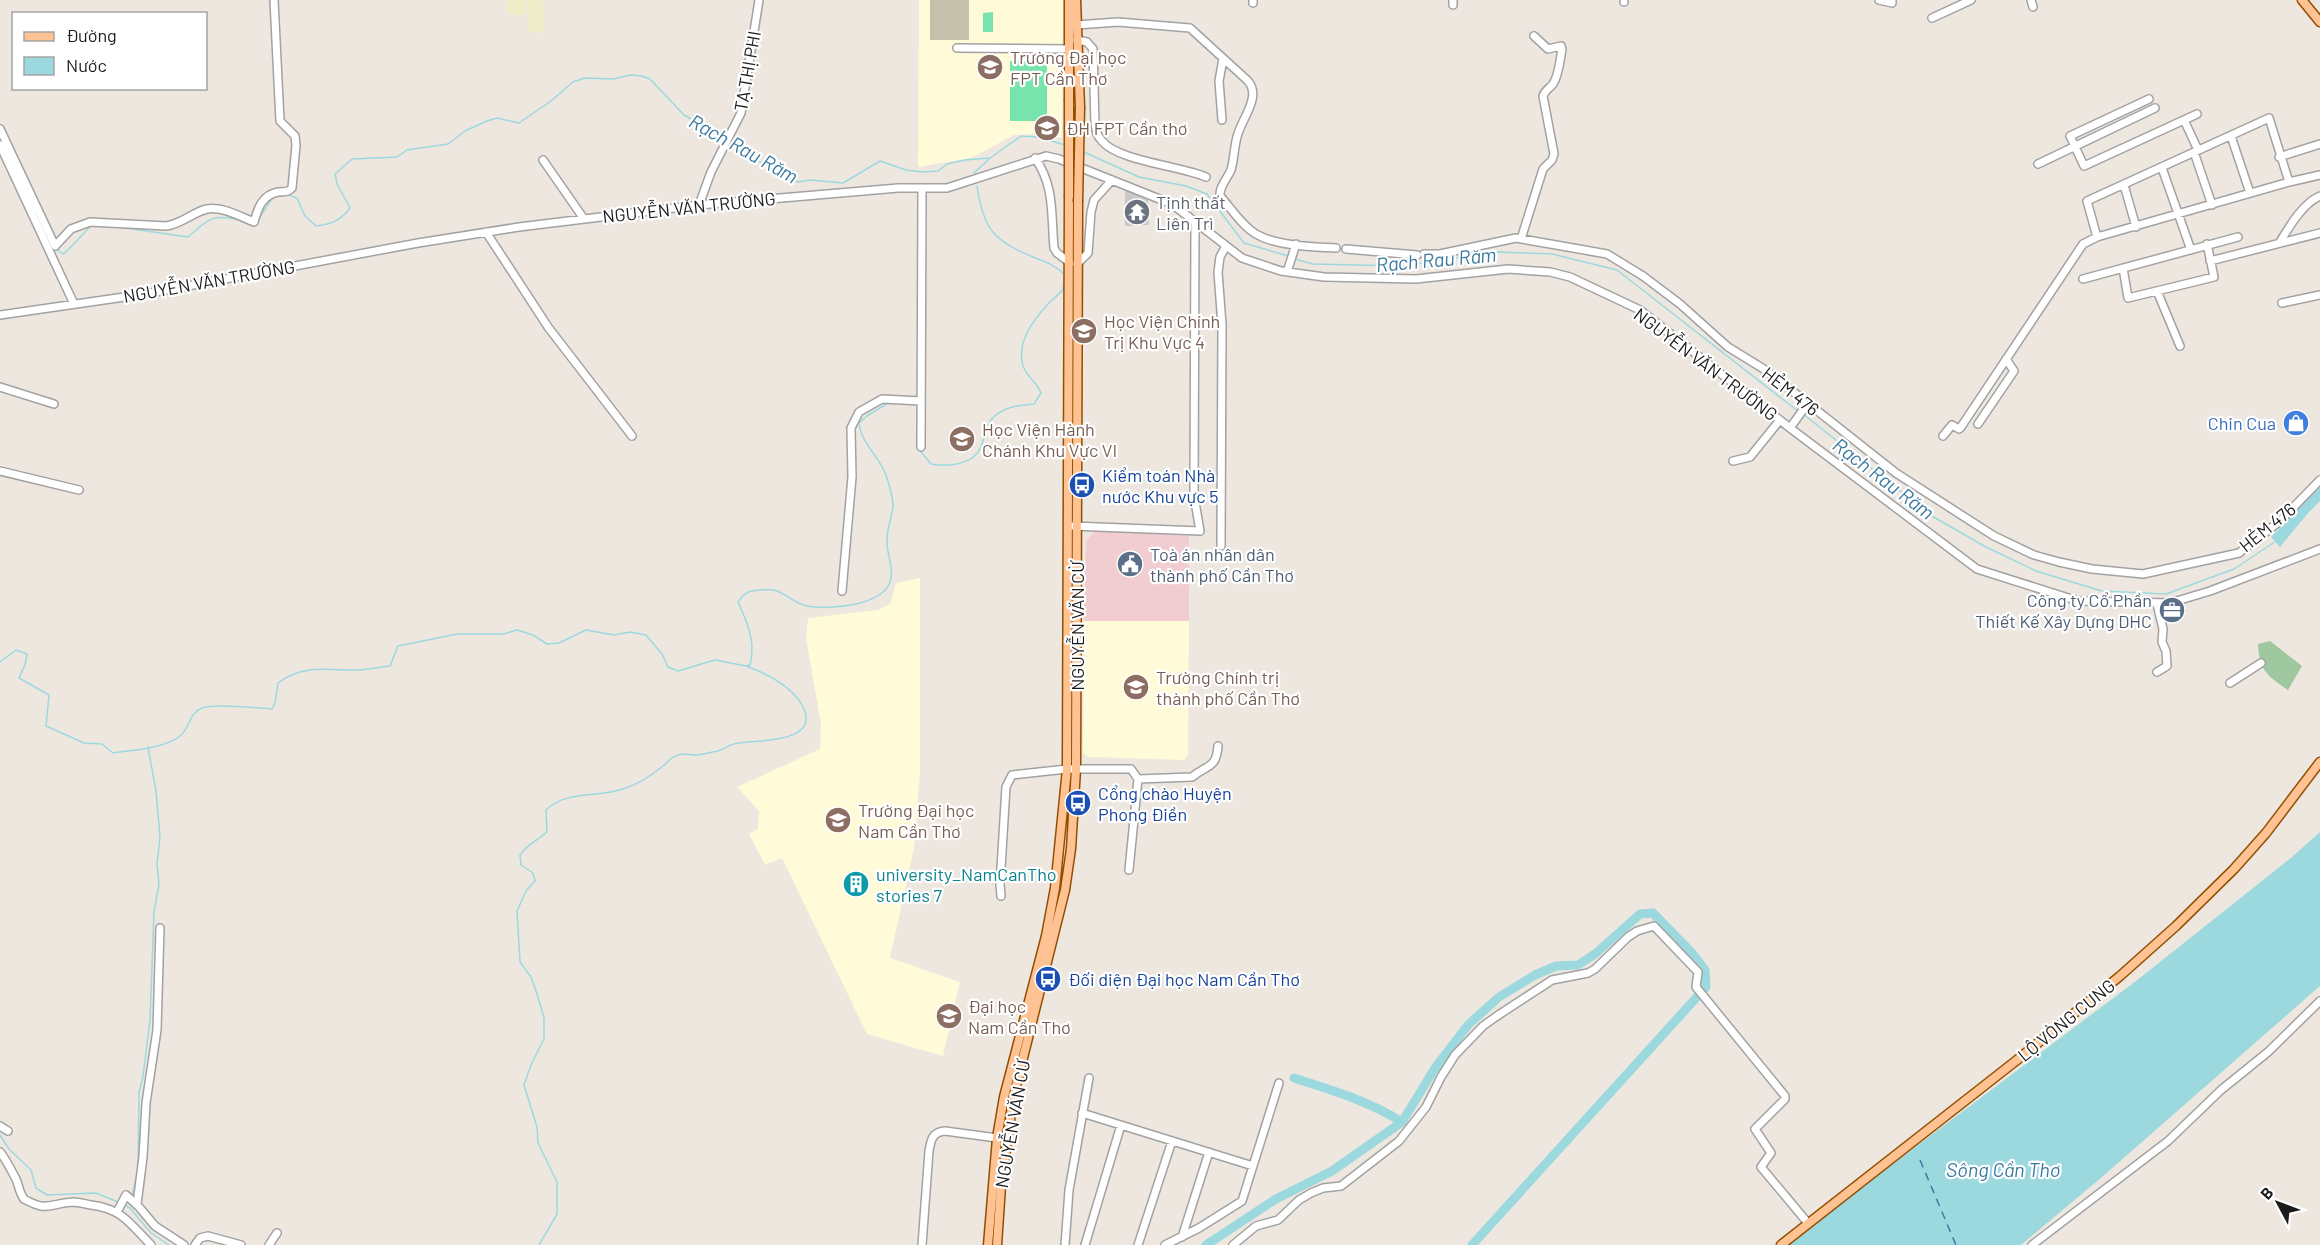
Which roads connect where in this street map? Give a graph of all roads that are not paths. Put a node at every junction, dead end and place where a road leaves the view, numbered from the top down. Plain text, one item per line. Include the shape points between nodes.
1 (274, 0) edge
2 (759, 0) edge
3 (1068, 0) edge
4 (1076, 0) edge
5 (1879, 0) edge
6 (1892, 0) edge
7 (1971, 0) edge
8 (2302, 0) edge
9 (1932, 18) dead end
10 (2320, 22) edge
11 (1076, 25) junction
12 (1534, 36) dead end
13 (1077, 40) junction
14 (957, 48) dead end
15 (1069, 49) junction
16 (1224, 59) junction
17 (2149, 99) dead end
18 (2155, 108) dead end
19 (2197, 114) dead end
20 (1222, 120) dead end
21 (2184, 120) junction
22 (0, 129) edge
23 (2231, 136) junction
24 (2320, 144) edge
25 (0, 146) edge
26 (2075, 147) junction
27 (2196, 151) junction
28 (2279, 157) junction
29 (1035, 159) junction
30 (543, 160) dead end
31 (2038, 164) dead end
32 (2162, 168) junction
33 (2320, 175) edge
34 (1206, 177) dead end
35 (1112, 180) junction
36 (2289, 182) junction
37 (2124, 185) junction
38 (922, 188) junction
39 (2250, 193) junction
40 (2320, 196) edge
41 (2212, 204) junction
42 (699, 205) junction
43 (2179, 214) junction
44 (584, 219) junction
45 (1196, 223) junction
46 (2136, 226) junction
47 (486, 232) junction
48 (2320, 233) edge
49 (2097, 237) junction
50 (2238, 237) dead end
51 (1521, 239) junction
52 (2280, 242) junction
53 (2207, 244) junction
54 (1227, 246) junction
55 (1295, 247) junction
56 (1336, 248) dead end
57 (1346, 249) dead end
58 (2191, 250) junction
59 (2210, 261) junction
60 (1073, 263) junction
61 (2123, 268) junction
62 (1289, 269) junction
63 (2083, 279) dead end
64 (2157, 291) junction
65 (2320, 296) edge
66 (2282, 303) dead end
67 (74, 304) junction
68 (0, 315) edge
69 (2180, 345) dead end
70 (2006, 359) junction
71 (0, 387) edge
72 (921, 401) junction
73 (54, 404) dead end
74 (1807, 405) junction
75 (1780, 420) junction
76 (1978, 424) dead end
77 (1791, 427) junction
78 (632, 436) dead end
79 (1943, 436) dead end
80 (921, 447) dead end
81 (1733, 461) dead end
82 (0, 471) edge
83 (2320, 480) edge
84 (79, 489) dead end
85 (1073, 526) junction
86 (1221, 546) dead end
87 (2320, 549) edge
88 (842, 591) dead end
89 (2157, 604) junction
90 (1067, 629) junction
91 (1077, 630) junction
92 (2261, 663) dead end
93 (2157, 672) dead end
94 (2230, 683) dead end
95 (1218, 746) dead end
96 (2320, 762) edge
97 (1072, 769) junction
98 (1138, 779) junction
99 (1129, 870) dead end
100 (1055, 888) junction
101 (1065, 890) junction
102 (1001, 896) dead end
103 (160, 928) dead end
104 (2320, 1001) edge
105 (1089, 1078) dead end
106 (1279, 1083) dead end
107 (1009, 1097) junction
108 (1082, 1113) junction
109 (1121, 1125) junction
110 (0, 1126) edge
111 (8, 1131) dead end
112 (997, 1138) junction
113 (1172, 1141) junction
114 (0, 1152) edge
115 (1209, 1152) junction
116 (1253, 1166) junction
117 (996, 1186) junction
118 (133, 1201) junction
119 (118, 1210) junction
120 (1807, 1222) junction
121 (277, 1233) dead end
122 (1182, 1237) junction
123 (151, 1245) edge
124 (184, 1245) edge
125 (195, 1245) edge
126 (242, 1245) edge
127 (269, 1245) edge
128 (922, 1245) edge
129 (988, 1245) edge
130 (997, 1245) edge
131 (1065, 1245) edge
132 (1085, 1245) edge
133 (1138, 1245) edge
134 (1165, 1245) edge
135 (1233, 1245) edge
136 (1780, 1245) edge
137 (2032, 1245) edge

1 - 22 street via 280,121 295,136 296,145 292,188 265,199 254,222 219,209 206,209 175,225 90,222 71,229 55,246
2 - 42 street, TẠ THỊ PHI via 741,113
3 - 15 main road, NGUYỄN VĂN CỪ
4 - 11 main road, NGUYỄN VĂN CỪ
5 - 6 street
7 - 9 street
8 - 10 main road
11 - 13 main road, NGUYỄN VĂN CỪ
11 - 16 street via 1118,22 1185,26 1195,30
12 - 51 street via 1548,48 1562,49 1553,84 1543,96 1554,154 1543,169
13 - 34 street via 1087,42 1093,49 1095,124 1102,142 1138,159
13 - 60 main road, NGUYỄN VĂN CỪ, bridge via 1080,107
14 - 15 street
15 - 60 main road, NGUYỄN VĂN CỪ, bridge
16 - 20 street via 1219,81
16 - 55 street via 1252,86 1251,102 1237,136 1231,168 1219,193 1256,234
17 - 26 street via 2070,136
18 - 26 street
19 - 21 street
21 - 26 street via 2084,165
21 - 27 street
23 - 27 street
23 - 28 street via 2269,118
23 - 39 street
24 - 28 street
25 - 67 street
26 - 31 street
27 - 32 street
27 - 41 street
28 - 36 street
29 - 35 street, NGUYỄN VĂN TRƯỜNG via 1059,159
29 - 38 street, NGUYỄN VĂN TRƯỜNG via 948,188
29 - 60 street via 1051,189 1054,248
30 - 44 street
32 - 37 street
32 - 43 street
33 - 36 street
35 - 45 street, NGUYỄN VĂN TRƯỜNG via 1172,204
35 - 60 street via 1094,200 1088,253
36 - 39 street
37 - 46 street
37 - 49 street via 2087,201
38 - 42 street, NGUYỄN VĂN TRƯỜNG
38 - 72 street
39 - 41 street
40 - 52 street via 2314,198
41 - 43 street
42 - 44 street, NGUYỄN VĂN TRƯỜNG
43 - 46 street
43 - 58 street
44 - 47 street, NGUYỄN VĂN TRƯỜNG
45 - 54 street, NGUYỄN VĂN TRƯỜNG
45 - 85 street via 1194,496 1200,531
46 - 49 street
47 - 67 street, NGUYỄN VĂN TRƯỜNG
47 - 78 street via 548,327
48 - 52 street
49 - 70 street via 2083,244
50 - 53 street
51 - 57 street, HẺM 476 via 1440,254
51 - 74 street, HẺM 476 via 1607,254 1621,261
52 - 59 street
53 - 58 street
53 - 59 street
54 - 62 street, NGUYỄN VĂN TRƯỜNG via 1242,258
54 - 86 street via 1218,272 1222,325
55 - 56 street
55 - 62 street
58 - 61 street
59 - 64 street via 2214,277
60 - 85 main road, NGUYỄN VĂN CỪ
61 - 63 street
61 - 64 street via 2128,298
62 - 75 street, NGUYỄN VĂN TRƯỜNG via 1324,277 1416,279 1508,269 1570,277 1640,310
64 - 69 street
65 - 66 street
67 - 68 street, NGUYỄN VĂN TRƯỜNG
70 - 76 street via 2014,371
70 - 79 street via 1961,427 1952,425
71 - 73 street
72 - 80 street
72 - 88 street via 882,399 860,412 851,428 852,477
74 - 77 street
74 - 83 street, HẺM 476 via 1896,473 1994,536 2034,555 2092,569 2143,574 2239,553 2280,521
75 - 77 street, NGUYỄN VĂN TRƯỜNG
75 - 81 street via 1750,457
77 - 89 street, NGUYỄN VĂN TRƯỜNG via 1977,569 2078,602
82 - 84 street
85 - 90 main road, NGUYỄN VĂN CỪ
85 - 91 main road, NGUYỄN VĂN CỪ
87 - 89 street, NGUYỄN VĂN TRƯỜNG via 2210,591
89 - 93 street via 2167,666
90 - 91 main road
90 - 97 main road, NGUYỄN VĂN CỪ
91 - 97 main road, NGUYỄN VĂN CỪ
92 - 94 street
95 - 98 street via 1214,764 1192,777
96 - 120 main road, LỘ VÒNG CUNG via 2266,833 2176,926 1910,1146
97 - 98 street via 1127,768
97 - 100 main road, NGUYỄN VĂN CỪ
97 - 101 main road, NGUYỄN VĂN CỪ via 1071,849
97 - 102 street via 1020,773 1008,778
98 - 99 street
100 - 101 street
100 - 107 main road, NGUYỄN VĂN CỪ
101 - 107 main road, NGUYỄN VĂN CỪ
103 - 118 street via 157,1030 146,1102 143,1157
104 - 137 street via 2168,1141
105 - 108 street
106 - 116 street
107 - 112 main road, NGUYỄN VĂN CỪ
107 - 117 main road, NGUYỄN VĂN CỪ
108 - 109 street
108 - 131 street via 1069,1190
109 - 113 street
109 - 132 street
110 - 111 street
112 - 117 main road, NGUYỄN VĂN CỪ
112 - 128 street via 945,1131 933,1136
113 - 115 street
113 - 133 street
114 - 119 street via 28,1201 46,1208 75,1202
115 - 116 street
115 - 122 street
116 - 122 street via 1240,1203
117 - 129 main road, NGUYỄN VĂN CỪ
117 - 130 main road, NGUYỄN VĂN CỪ
118 - 119 street via 125,1195
118 - 124 street via 155,1226
119 - 123 street
120 - 135 street via 1762,1168 1771,1153 1755,1131 1785,1096 1696,987 1698,972 1654,926 1637,931 1595,969 1581,976 1552,980 1483,1026 1448,1066 1431,1100 1404,1136 1374,1163 1341,1186 1311,1193 1278,1220 1256,1226
120 - 136 main road, LỘ VÒNG CUNG
121 - 127 street
122 - 134 street
125 - 126 street via 208,1236

